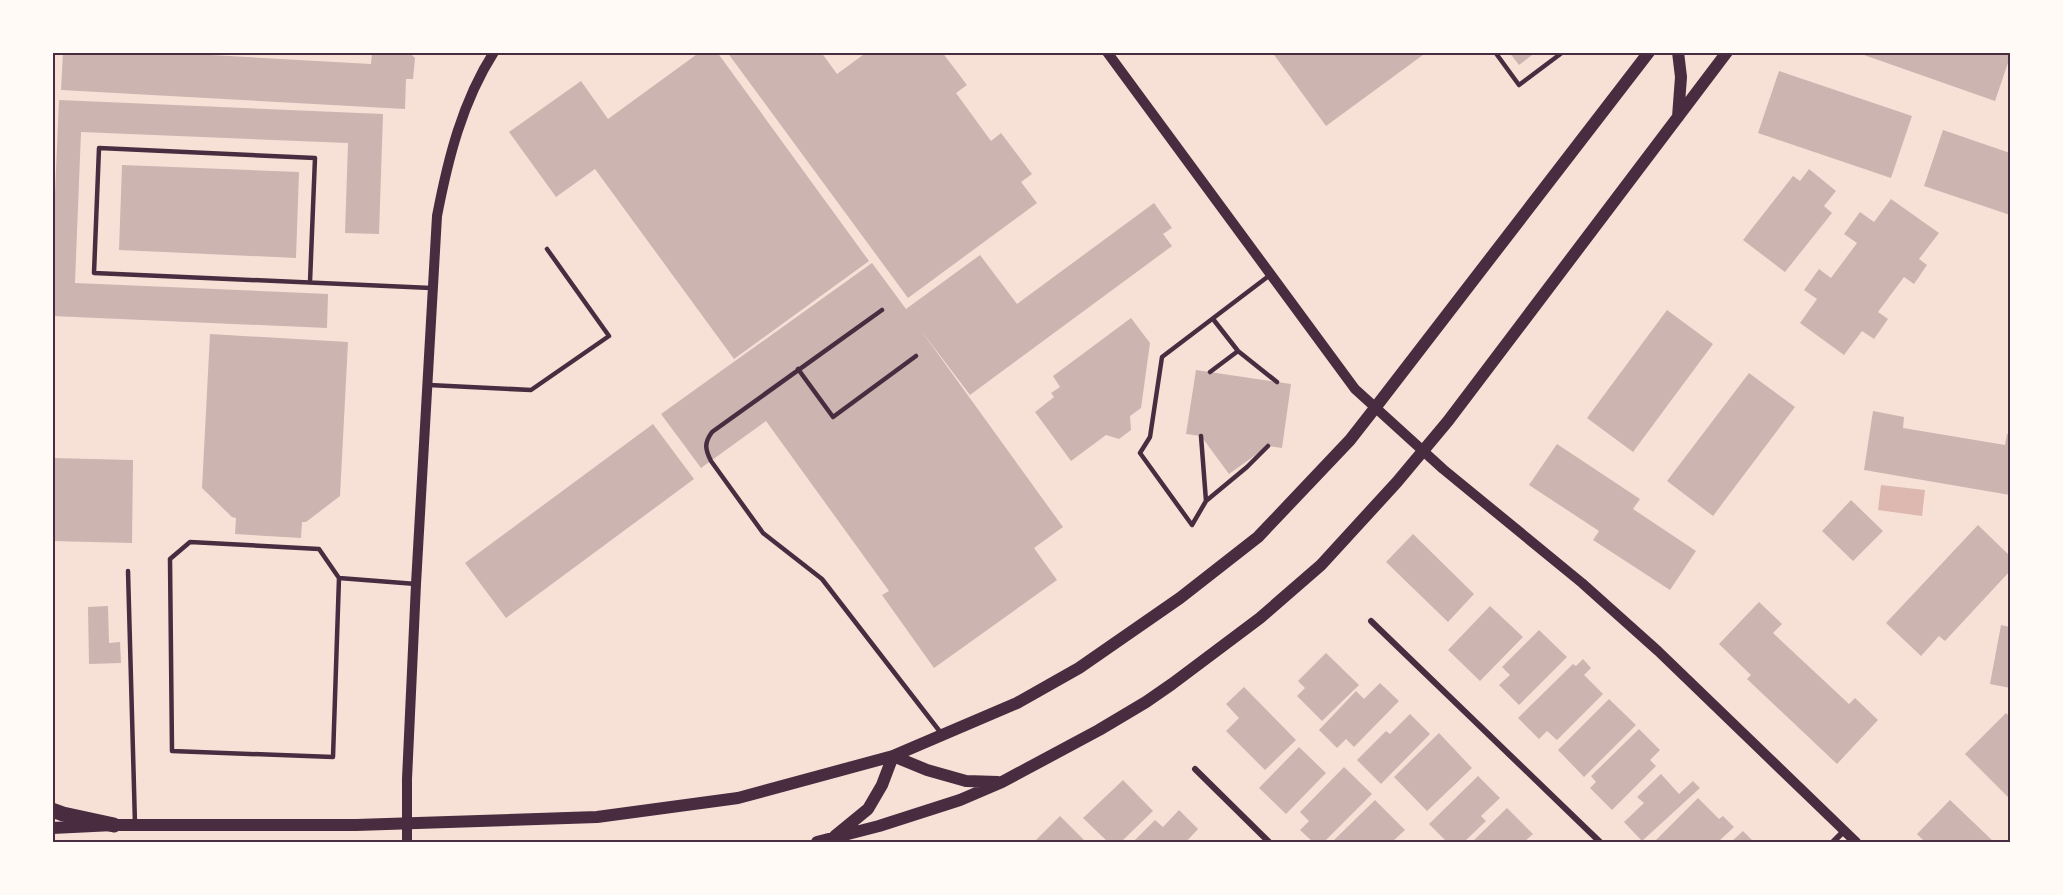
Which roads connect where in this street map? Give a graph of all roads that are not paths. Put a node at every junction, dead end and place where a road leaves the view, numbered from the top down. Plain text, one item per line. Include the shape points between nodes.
1 (494, 52) edge
2 (1107, 52) edge
3 (1495, 52) edge
4 (1563, 52) edge
5 (1649, 52) edge
6 (1678, 52) edge
7 (1727, 52) edge
8 (1678, 118) junction
9 (547, 249) dead end
10 (1270, 275) junction
11 (310, 282) junction
12 (431, 288) junction
13 (882, 310) dead end
14 (1213, 319) junction
15 (1238, 351) junction
16 (916, 356) dead end
17 (798, 369) junction
18 (1210, 372) dead end
19 (1277, 382) dead end
20 (427, 385) junction
21 (1376, 408) junction
22 (1201, 436) dead end
23 (1268, 446) dead end
24 (1423, 451) junction
25 (1206, 501) junction
26 (128, 571) dead end
27 (339, 578) junction
28 (416, 584) junction
29 (1371, 621) dead end
30 (943, 735) junction
31 (893, 756) junction
32 (1195, 769) dead end
33 (1002, 782) junction
34 (52, 810) edge
35 (407, 824) junction
36 (114, 825) junction
37 (135, 825) junction
38 (52, 828) edge
39 (1844, 831) junction
40 (831, 839) junction
41 (407, 843) edge
42 (817, 843) edge
43 (1269, 843) edge
44 (1600, 843) edge
45 (1833, 843) edge
46 (1856, 843) edge

1 - 12 street via 449,156 436,216
2 - 10 street
3 - 4 lane via 1518,85
5 - 21 main road
6 - 8 main road
7 - 8 main road
8 - 24 main road
9 - 20 lane via 609,336 531,390
10 - 14 lane
10 - 21 street via 1354,389
11 - 11 lane via 94,273 99,148 315,158
11 - 12 lane
12 - 20 street
13 - 17 lane
14 - 15 lane
14 - 25 lane via 1162,357 1150,437 1140,453 1192,525
15 - 18 lane
15 - 19 lane
16 - 17 lane via 833,417
17 - 30 lane via 712,432 705,448 763,533 822,579
20 - 28 street
21 - 24 street
21 - 30 main road via 1258,537 1180,598 1079,668 1017,703
22 - 25 lane
23 - 25 lane
24 - 33 main road via 1321,565 1260,618 1146,702
24 - 39 street via 1658,651
26 - 37 lane
27 - 27 lane via 333,757 172,751 170,559 190,542 319,549
27 - 28 lane
28 - 35 street
29 - 44 street
30 - 31 main road
31 - 33 main road via 966,781
31 - 35 main road via 738,798 597,817
31 - 40 main road via 868,809
32 - 43 street
33 - 40 main road via 960,800
34 - 36 main road
35 - 37 main road
35 - 41 street
36 - 37 main road
36 - 38 main road
39 - 45 street
39 - 46 street
40 - 42 main road

